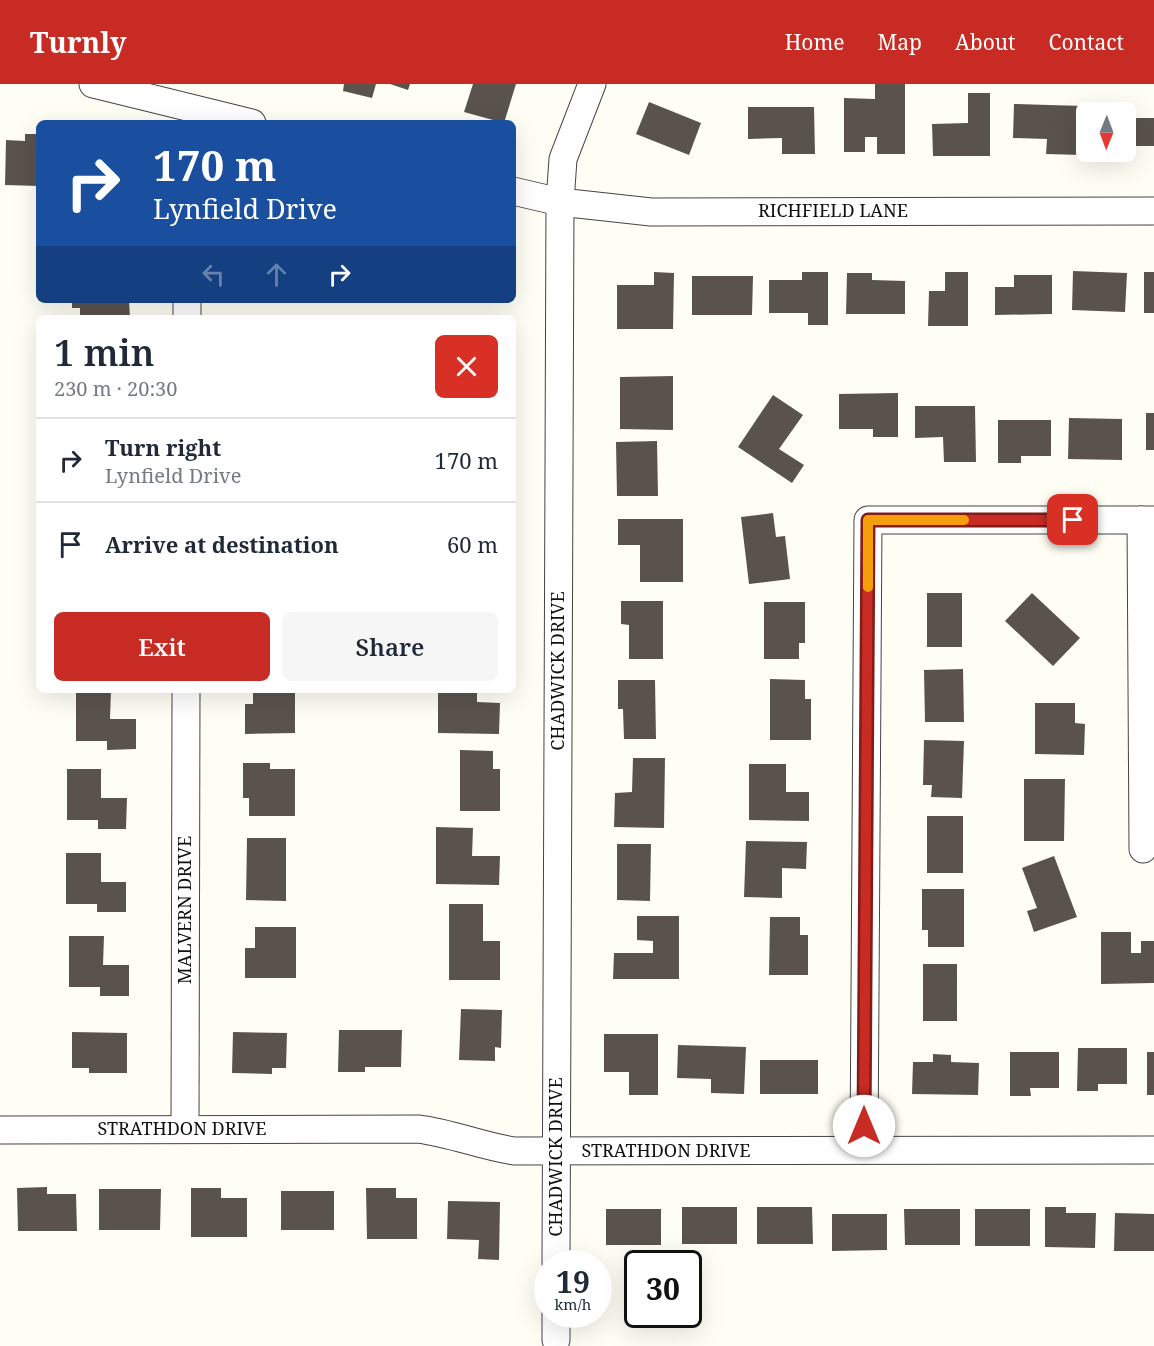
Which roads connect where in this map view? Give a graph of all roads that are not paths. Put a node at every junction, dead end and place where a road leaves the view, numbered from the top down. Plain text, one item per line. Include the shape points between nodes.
1 (93, 84) edge
2 (592, 84) edge
3 (188, 115) edge
4 (228, 120) edge
5 (516, 192) edge
6 (560, 202) junction
7 (1154, 211) edge
8 (1148, 520) edge
9 (186, 693) edge
10 (1143, 849) dead end
11 (184, 1129) junction
12 (0, 1130) edge
13 (864, 1150) junction
14 (1154, 1150) edge
15 (556, 1152) junction
16 (556, 1250) edge

1 - 3 street
2 - 6 street, CHADWICK DRIVE via 562,159
3 - 4 street
5 - 6 street, RICHFIELD LANE
6 - 7 street, RICHFIELD LANE via 651,212
6 - 15 street, CHADWICK DRIVE
8 - 10 street
8 - 13 street via 868,520
9 - 11 street, MALVERN DRIVE
11 - 12 street, STRATHDON DRIVE
11 - 15 street, STRATHDON DRIVE via 418,1130 496,1149
13 - 14 street, STRATHDON DRIVE
13 - 15 street, STRATHDON DRIVE
15 - 16 street, CHADWICK DRIVE

